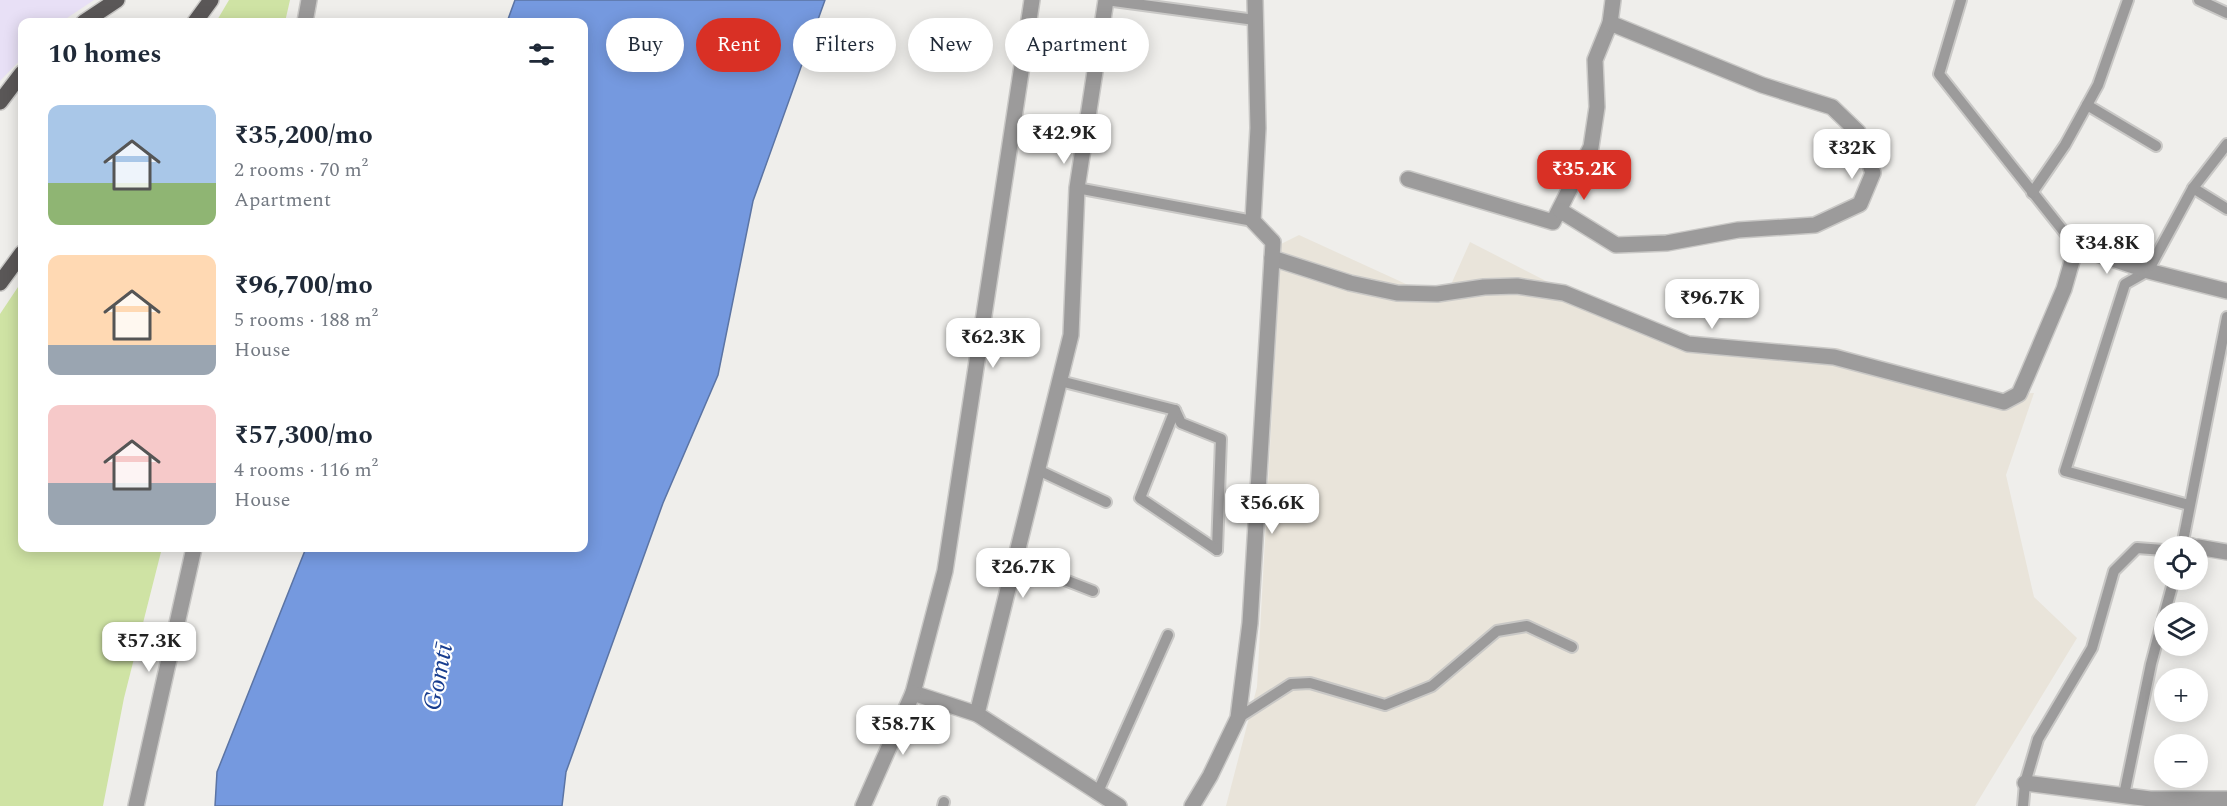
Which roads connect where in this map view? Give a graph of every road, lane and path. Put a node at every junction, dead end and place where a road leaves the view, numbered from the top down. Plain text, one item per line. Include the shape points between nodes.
1 (117, 0) edge
2 (211, 0) edge
3 (309, 0) edge
4 (1032, 0) edge
5 (1106, 0) edge
6 (1255, 0) edge
7 (1613, 0) edge
8 (1960, 0) edge
9 (2128, 0) edge
10 (2199, 0) edge
11 (2227, 13) edge
12 (90, 18) edge
13 (198, 18) edge
14 (306, 18) edge
15 (1255, 20) junction
16 (1610, 23) junction
17 (18, 78) edge
18 (0, 102) edge
19 (2087, 105) junction
20 (2227, 144) edge
21 (2156, 146) dead end
22 (1408, 179) dead end
23 (1077, 188) junction
24 (2193, 188) junction
25 (2032, 193) junction
26 (2227, 209) edge
27 (1561, 211) junction
28 (1253, 221) junction
29 (2076, 247) junction
30 (18, 258) edge
31 (1272, 258) junction
32 (2148, 271) junction
33 (0, 283) edge
34 (2227, 291) edge
35 (2227, 317) edge
36 (1060, 381) junction
37 (1175, 410) junction
38 (1038, 470) junction
39 (1106, 502) dead end
40 (2189, 505) junction
41 (2188, 536) edge
42 (2154, 549) edge
43 (2208, 549) edge
44 (193, 552) edge
45 (2227, 552) edge
46 (1016, 561) junction
47 (1094, 591) dead end
48 (1168, 635) dead end
49 (1572, 647) dead end
50 (2155, 656) edge
51 (913, 693) junction
52 (977, 714) junction
53 (1238, 718) junction
54 (2025, 783) junction
55 (1097, 794) junction
56 (2124, 795) junction
57 (2227, 799) edge
58 (136, 806) edge
59 (863, 806) edge
60 (1119, 806) edge
61 (1192, 806) edge
62 (2023, 806) edge

1 - 12 main road
2 - 13 main road
3 - 14 street
4 - 51 street via 945,571
5 - 15 lane
5 - 23 street
6 - 15 street
7 - 16 street
8 - 25 lane via 1939,74
9 - 19 lane
10 - 11 lane
15 - 28 street via 1258,128
16 - 27 street via 1595,60 1597,107 1591,147
16 - 27 street via 1762,85 1832,107 1858,132 1872,173 1860,204 1815,225 1738,230 1667,243 1616,245
17 - 18 main road
19 - 21 lane
19 - 25 lane
20 - 24 lane
22 - 27 street via 1553,222
23 - 28 lane
23 - 36 street via 1071,335
24 - 26 lane
24 - 32 lane
25 - 29 lane
28 - 31 street via 1273,242
29 - 31 street via 2064,289 2019,394 2004,402 1834,357 1688,344 1564,293 1517,286 1484,286 1437,294 1397,293 1350,283
29 - 32 street
30 - 33 main road
31 - 53 street via 1250,623
32 - 34 street
32 - 40 lane via 2125,284 2065,471
35 - 40 lane
36 - 37 lane
36 - 38 street
37 - 37 lane via 1140,498 1217,550 1221,439 1181,423
38 - 39 lane
38 - 46 street
40 - 41 lane
42 - 54 lane via 2137,548 2114,570 2092,648 2038,739
43 - 45 street
44 - 58 street
46 - 47 lane
46 - 52 street
48 - 55 lane
49 - 53 lane via 1527,626 1497,631 1432,686 1385,705 1310,683 1291,684
50 - 56 lane
51 - 52 street
51 - 59 street
52 - 55 street
53 - 61 street
54 - 56 street
54 - 62 lane
55 - 60 street
56 - 57 street

